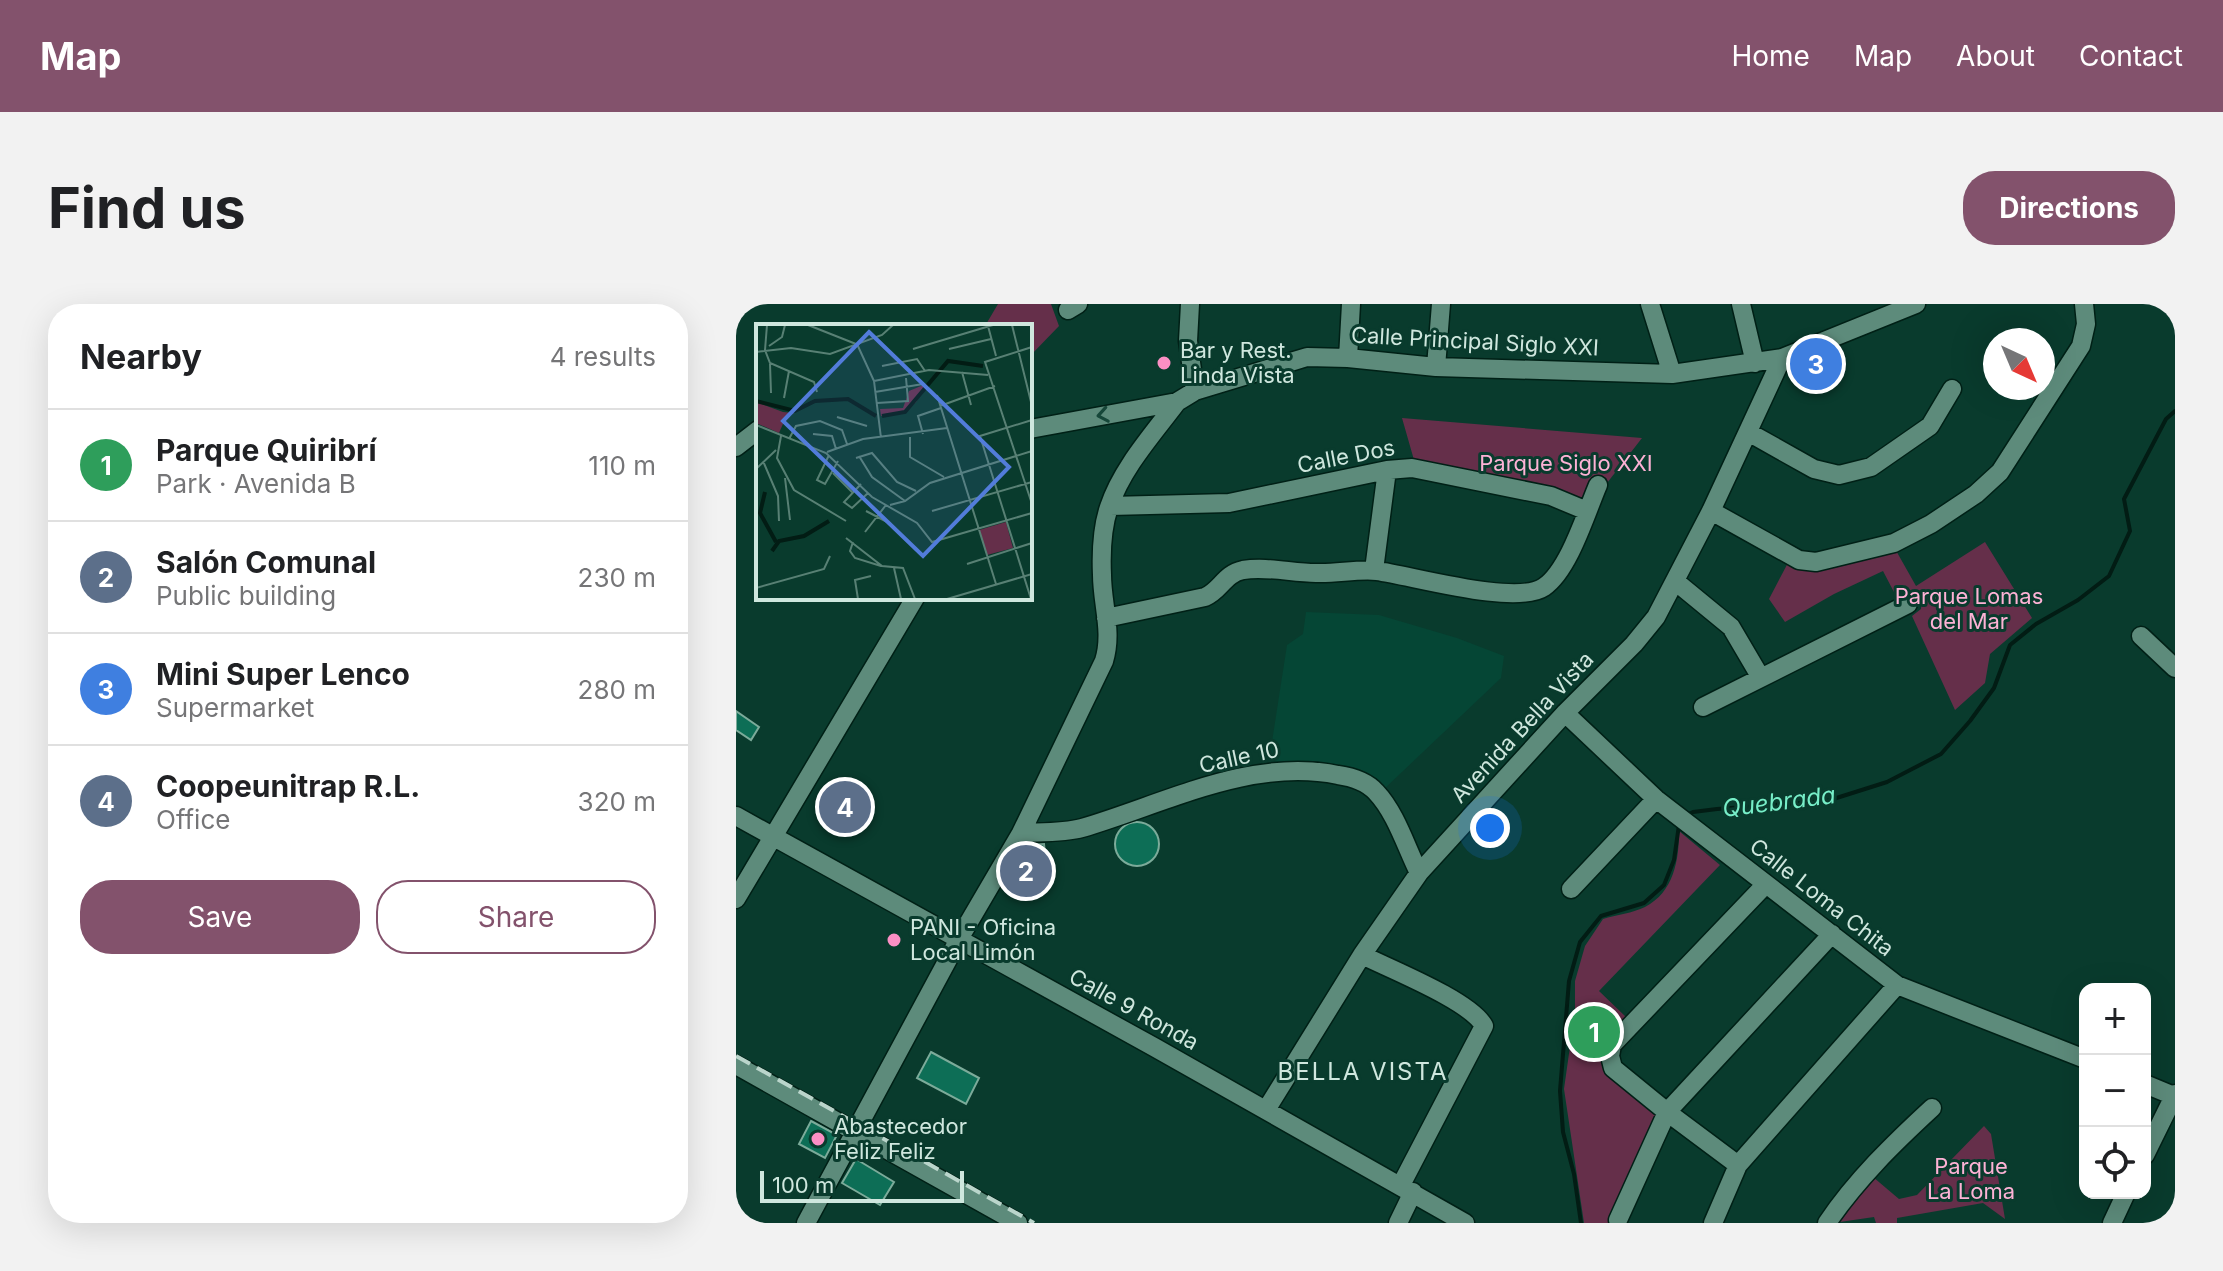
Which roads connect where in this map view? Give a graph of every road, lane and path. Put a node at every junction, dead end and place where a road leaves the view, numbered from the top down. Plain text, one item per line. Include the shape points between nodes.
1 (1190, 304) edge
2 (1351, 304) edge
3 (1441, 304) edge
4 (1650, 304) edge
5 (1741, 304) edge
6 (1916, 304) edge
7 (2084, 304) edge
8 (1348, 358) junction
9 (1782, 358) junction
10 (1755, 363) junction
11 (1436, 367) junction
12 (1672, 374) junction
13 (1952, 389) dead end
14 (1195, 391) junction
15 (1177, 402) junction
16 (1032, 429) edge
17 (756, 432) edge
18 (1748, 432) junction
19 (736, 447) edge
20 (1387, 470) junction
21 (1598, 485) dead end
22 (1110, 506) junction
23 (1587, 511) junction
24 (1711, 511) junction
25 (1374, 570) junction
26 (1675, 581) junction
27 (914, 600) edge
28 (1908, 604) dead end
29 (1106, 618) junction
30 (2141, 636) dead end
31 (2175, 668) edge
32 (1761, 678) junction
33 (1703, 707) dead end
34 (1565, 713) junction
35 (1656, 799) junction
36 (736, 816) edge
37 (1021, 833) junction
38 (772, 836) junction
39 (1419, 873) junction
40 (1765, 885) junction
41 (1571, 889) dead end
42 (736, 899) edge
43 (1832, 934) junction
44 (959, 939) junction
45 (1362, 955) junction
46 (1897, 985) junction
47 (2079, 1057) edge
48 (736, 1065) edge
49 (2151, 1086) edge
50 (2175, 1095) edge
51 (1932, 1108) dead end
52 (1266, 1110) junction
53 (1667, 1112) junction
54 (857, 1131) junction
55 (2151, 1143) edge
56 (1738, 1165) junction
57 (1407, 1188) junction
58 (2123, 1199) edge
59 (1618, 1220) dead end
60 (806, 1223) edge
61 (1018, 1223) edge
62 (1398, 1223) edge
63 (1465, 1223) edge
64 (1713, 1223) edge
65 (1827, 1223) edge
66 (2112, 1223) edge

1 - 14 street via 1188,341
2 - 8 street
3 - 11 street
4 - 12 street
5 - 10 street
6 - 9 street, Calle Principal Siglo XXI
7 - 24 street via 2081,346 2000,472 1931,524 1894,543 1816,562 1799,560
8 - 11 street, Calle Principal Siglo XXI
8 - 14 street, Calle Principal Siglo XXI via 1307,357
9 - 10 street, Calle Principal Siglo XXI
9 - 18 street, Avenida Bella Vista
10 - 12 street, Calle Principal Siglo XXI
11 - 12 street, Calle Principal Siglo XXI
13 - 18 street via 1930,426 1871,467 1839,475 1814,469
14 - 15 street, Calle Principal Siglo XXI
15 -> 16 street, Calle Principal Siglo XXI
15 - 22 street via 1135,459
17 - 19 street
18 - 24 street, Avenida Bella Vista
20 - 22 street, Calle Dos via 1229,503
20 - 23 street, Calle Dos via 1412,468 1504,486
20 - 25 street
21 - 23 street
22 - 29 street via 1102,563
23 - 25 street via 1562,566 1539,590 1510,595
24 - 26 street, Avenida Bella Vista
25 - 29 street via 1240,571 1205,597
26 - 32 street via 1731,627
26 - 34 street, Avenida Bella Vista via 1634,644
27 - 38 street
28 - 32 street
29 - 37 street via 1109,644 1104,661
30 - 31 street
32 - 33 street
34 - 35 street, Calle Loma Chita
34 - 39 street, Avenida Bella Vista
35 - 40 street, Calle Loma Chita
35 - 41 street
36 - 38 street, Calle 9 Ronda
37 - 39 street, Calle 10 via 1079,829 1248,776 1312,770 1356,778 1375,790
37 - 44 street
38 - 42 street
38 - 44 street, Calle 9 Ronda
39 - 45 street, Avenida Bella Vista
40 - 43 street, Calle Loma Chita
40 - 53 street via 1612,1045 1613,1068
43 - 46 street, Calle Loma Chita
43 - 53 street
44 - 52 street, Calle 9 Ronda
44 - 54 street
45 - 52 street, Avenida Bella Vista
45 - 57 street via 1461,1005 1484,1026
46 - 47 street, Calle Loma Chita
46 - 56 street
48 - 54 street
49 - 50 street
50 - 55 street
51 - 65 street via 1844,1198
52 - 57 street, Calle 9 Ronda
53 - 56 street
53 - 59 street
54 - 60 street
54 - 61 street
56 - 64 street
57 - 62 street
57 - 63 street, Calle 9 Ronda
58 - 66 street

